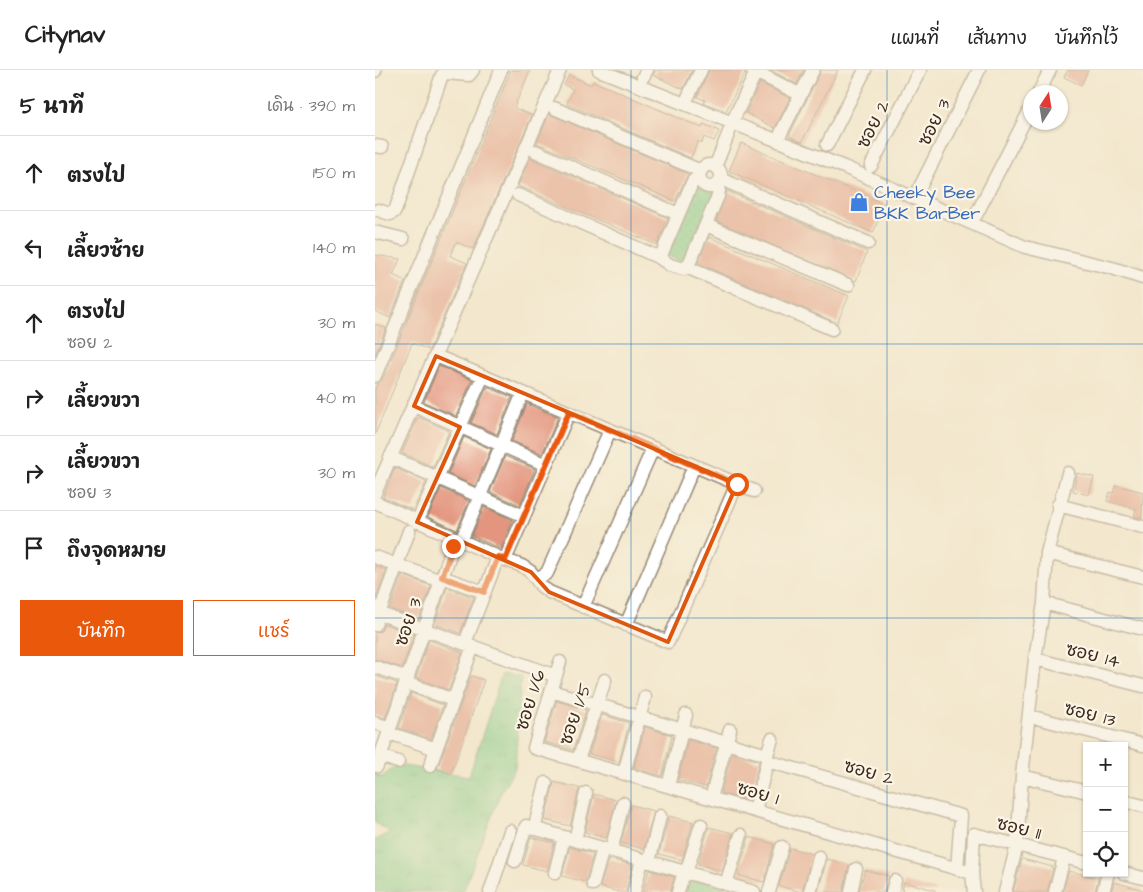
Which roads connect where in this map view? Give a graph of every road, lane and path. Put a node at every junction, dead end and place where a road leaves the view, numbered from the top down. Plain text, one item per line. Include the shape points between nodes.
1 (473, 70) edge
2 (501, 70) edge
3 (560, 70) edge
4 (599, 70) edge
5 (701, 70) edge
6 (813, 70) edge
7 (865, 70) edge
8 (920, 70) edge
9 (979, 70) edge
10 (1050, 70) edge
11 (755, 71) edge
12 (1042, 85) edge
13 (801, 95) junction
14 (687, 97) dead end
15 (554, 108) dead end
16 (734, 119) junction
17 (1023, 124) edge
18 (781, 133) dead end
19 (827, 145) dead end
20 (535, 151) dead end
21 (871, 166) dead end
22 (700, 174) junction
23 (717, 177) junction
24 (919, 189) dead end
25 (518, 195) dead end
26 (378, 210) dead end
27 (678, 214) junction
28 (976, 215) dead end
29 (706, 225) junction
30 (375, 232) edge
31 (403, 239) dead end
32 (867, 243) dead end
33 (660, 258) junction
34 (686, 267) junction
35 (1143, 278) edge
36 (848, 285) dead end
37 (832, 329) dead end
38 (436, 356) junction
39 (375, 376) edge
40 (483, 376) junction
41 (523, 393) junction
42 (414, 406) junction
43 (569, 412) junction
44 (460, 426) junction
45 (610, 430) junction
46 (501, 445) junction
47 (653, 448) junction
48 (390, 458) junction
49 (546, 465) junction
50 (694, 466) junction
51 (1068, 473) dead end
52 (437, 478) junction
53 (737, 484) junction
54 (754, 491) dead end
55 (375, 493) edge
56 (480, 497) junction
57 (375, 502) edge
58 (1059, 505) junction
59 (524, 516) junction
60 (413, 526) junction
61 (1143, 527) edge
62 (457, 544) junction
63 (1047, 553) junction
64 (375, 557) edge
65 (501, 559) junction
66 (397, 564) junction
67 (1143, 577) edge
68 (441, 579) junction
69 (536, 579) junction
70 (484, 592) junction
71 (1044, 603) junction
72 (583, 607) junction
73 (376, 617) edge
74 (626, 625) junction
75 (424, 629) junction
76 (1143, 629) edge
77 (469, 645) junction
78 (1035, 659) junction
79 (560, 662) dead end
80 (375, 667) edge
81 (556, 676) junction
82 (407, 680) junction
83 (605, 680) dead end
84 (1143, 686) edge
85 (551, 691) junction
86 (645, 697) dead end
87 (453, 700) junction
88 (596, 705) junction
89 (686, 715) dead end
90 (1029, 716) junction
91 (639, 718) junction
92 (375, 723) edge
93 (683, 730) junction
94 (730, 730) dead end
95 (389, 731) junction
96 (772, 739) dead end
97 (726, 743) junction
98 (1143, 745) edge
99 (534, 748) joint
100 (436, 749) junction
101 (767, 758) junction
102 (578, 760) junction
103 (378, 762) edge
104 (398, 762) dead end
105 (430, 766) dead end
106 (624, 773) junction
107 (1022, 776) junction
108 (546, 783) dead end
109 (668, 786) junction
110 (1083, 791) edge
111 (586, 793) dead end
112 (711, 798) junction
113 (1128, 802) edge
114 (623, 803) dead end
115 (1143, 806) edge
116 (755, 811) junction
117 (660, 816) dead end
118 (701, 825) dead end
119 (534, 829) junction
120 (510, 831) dead end
121 (741, 836) dead end
122 (570, 839) junction
123 (1017, 845) junction
124 (782, 848) dead end
125 (607, 850) junction
126 (819, 857) dead end
127 (1064, 858) junction
128 (515, 861) dead end
129 (645, 861) junction
130 (1083, 863) edge
131 (957, 865) junction
132 (857, 869) dead end
133 (973, 870) junction
134 (685, 872) junction
135 (555, 873) dead end
136 (1128, 874) edge
137 (1107, 877) edge
138 (1143, 878) edge
139 (593, 884) dead end
140 (726, 884) junction
141 (490, 892) edge
142 (633, 892) edge
143 (678, 892) edge
144 (754, 892) edge
145 (769, 892) edge
146 (810, 892) edge
147 (851, 892) edge
148 (974, 892) edge
149 (1005, 892) edge
150 (1055, 892) edge
151 (1103, 892) edge

1 - 26 street via 469,75 442,75 395,211 390,214
2 - 39 street
3 - 38 street
4 - 16 street
5 - 14 street
6 - 13 street
7 - 19 street
8 - 21 street, ซอย 2
9 - 24 street, ซอย 3
10 - 12 street
11 - 13 street
11 - 16 street
13 - 18 street
15 - 22 street
16 - 23 street
16 - 35 street via 1025,247
17 - 28 street
20 - 27 street
22 - 23 street via 706,166
22 - 23 street via 705,186
22 - 27 street via 692,183
23 - 29 street via 718,196
23 - 32 street
25 - 33 street
27 - 33 street
29 - 34 street
29 - 36 street
30 - 31 street
33 - 34 street via 678,268
34 - 37 street
38 - 40 street
38 - 42 street
40 - 41 street
40 - 44 street
41 - 43 street
41 - 46 street, ซอย 3
42 - 44 street
42 - 48 street
43 - 45 street
43 - 49 street
44 - 46 street
44 - 52 street
45 - 47 street
45 - 69 street via 547,573
46 - 49 street
46 - 56 street, ซอย 3
47 - 50 street
47 - 72 street
48 - 52 street
48 - 55 street
49 - 59 street
50 - 53 street
50 - 74 street
51 - 58 street
52 - 56 street
52 - 60 street
53 - 54 street
53 - 74 street via 668,642
56 - 59 street
56 - 62 street, ซอย 3
57 - 60 street
58 - 61 street
58 - 63 street
59 - 65 street
60 - 62 street
60 - 66 street
62 - 65 street
62 - 68 street, ซอย 3
63 - 67 street
63 - 71 street
64 - 66 street
65 - 69 street via 522,566
65 - 70 street
66 - 68 street
66 - 73 street
68 - 70 street
68 - 75 street, ซอย 3
69 - 72 street via 549,592
70 - 77 street
71 - 76 street
71 - 78 street
72 - 74 street
73 - 75 street
75 - 77 street
75 - 82 street, ซอย 3
77 - 81 street
77 - 87 street
78 - 84 street, ซอย 14
78 - 90 street
79 - 81 street, ซอย 1/6
80 - 82 street
81 - 85 street, ซอย 1/6
82 - 87 street
82 - 95 street, ซอย 3
83 - 88 street, ซอย 1/5
85 - 88 street, ซอย 2
85 - 99 street, ซอย 1/6
86 - 91 street
87 - 100 street
88 - 91 street, ซอย 2
88 - 102 street, ซอย 1/5
89 - 93 street
90 - 98 street, ซอย 13
90 - 107 street
91 - 93 street, ซอย 2
91 - 106 street
92 - 95 street
93 - 97 street, ซอย 2
93 - 109 street
94 - 97 street
95 - 100 street
95 - 103 street, ซอย 3
96 - 101 street
97 - 101 street, ซอย 2
97 - 112 street
99 - 102 street, ซอย 1
100 - 105 street
101 - 116 street
101 - 131 street, ซอย 2 via 961,816
102 - 106 street, ซอย 1
103 - 104 street
106 - 109 street, ซอย 1
107 - 110 street
107 - 123 street
108 - 119 street
109 - 112 street, ซอย 1
111 - 122 street
112 - 116 street, ซอย 1
113 - 115 street
114 - 125 street
116 - 131 street, ซอย 1
117 - 129 street
118 - 134 street
119 - 122 street
119 - 128 street via 526,826
120 - 141 street
121 - 140 street
122 - 125 street
122 - 135 street
123 - 127 street, ซอย 11
123 - 133 street, ซอย 11 via 973,834
123 - 149 street
124 - 145 street
125 - 129 street
125 - 139 street
126 - 146 street
127 - 130 street, ซอย 11
127 - 150 street
129 - 134 street
129 - 142 street
131 - 133 street, ซอย 1
132 - 147 street
133 - 148 street
134 - 140 street
134 - 143 street
136 - 138 street
137 - 151 street
140 - 144 street

